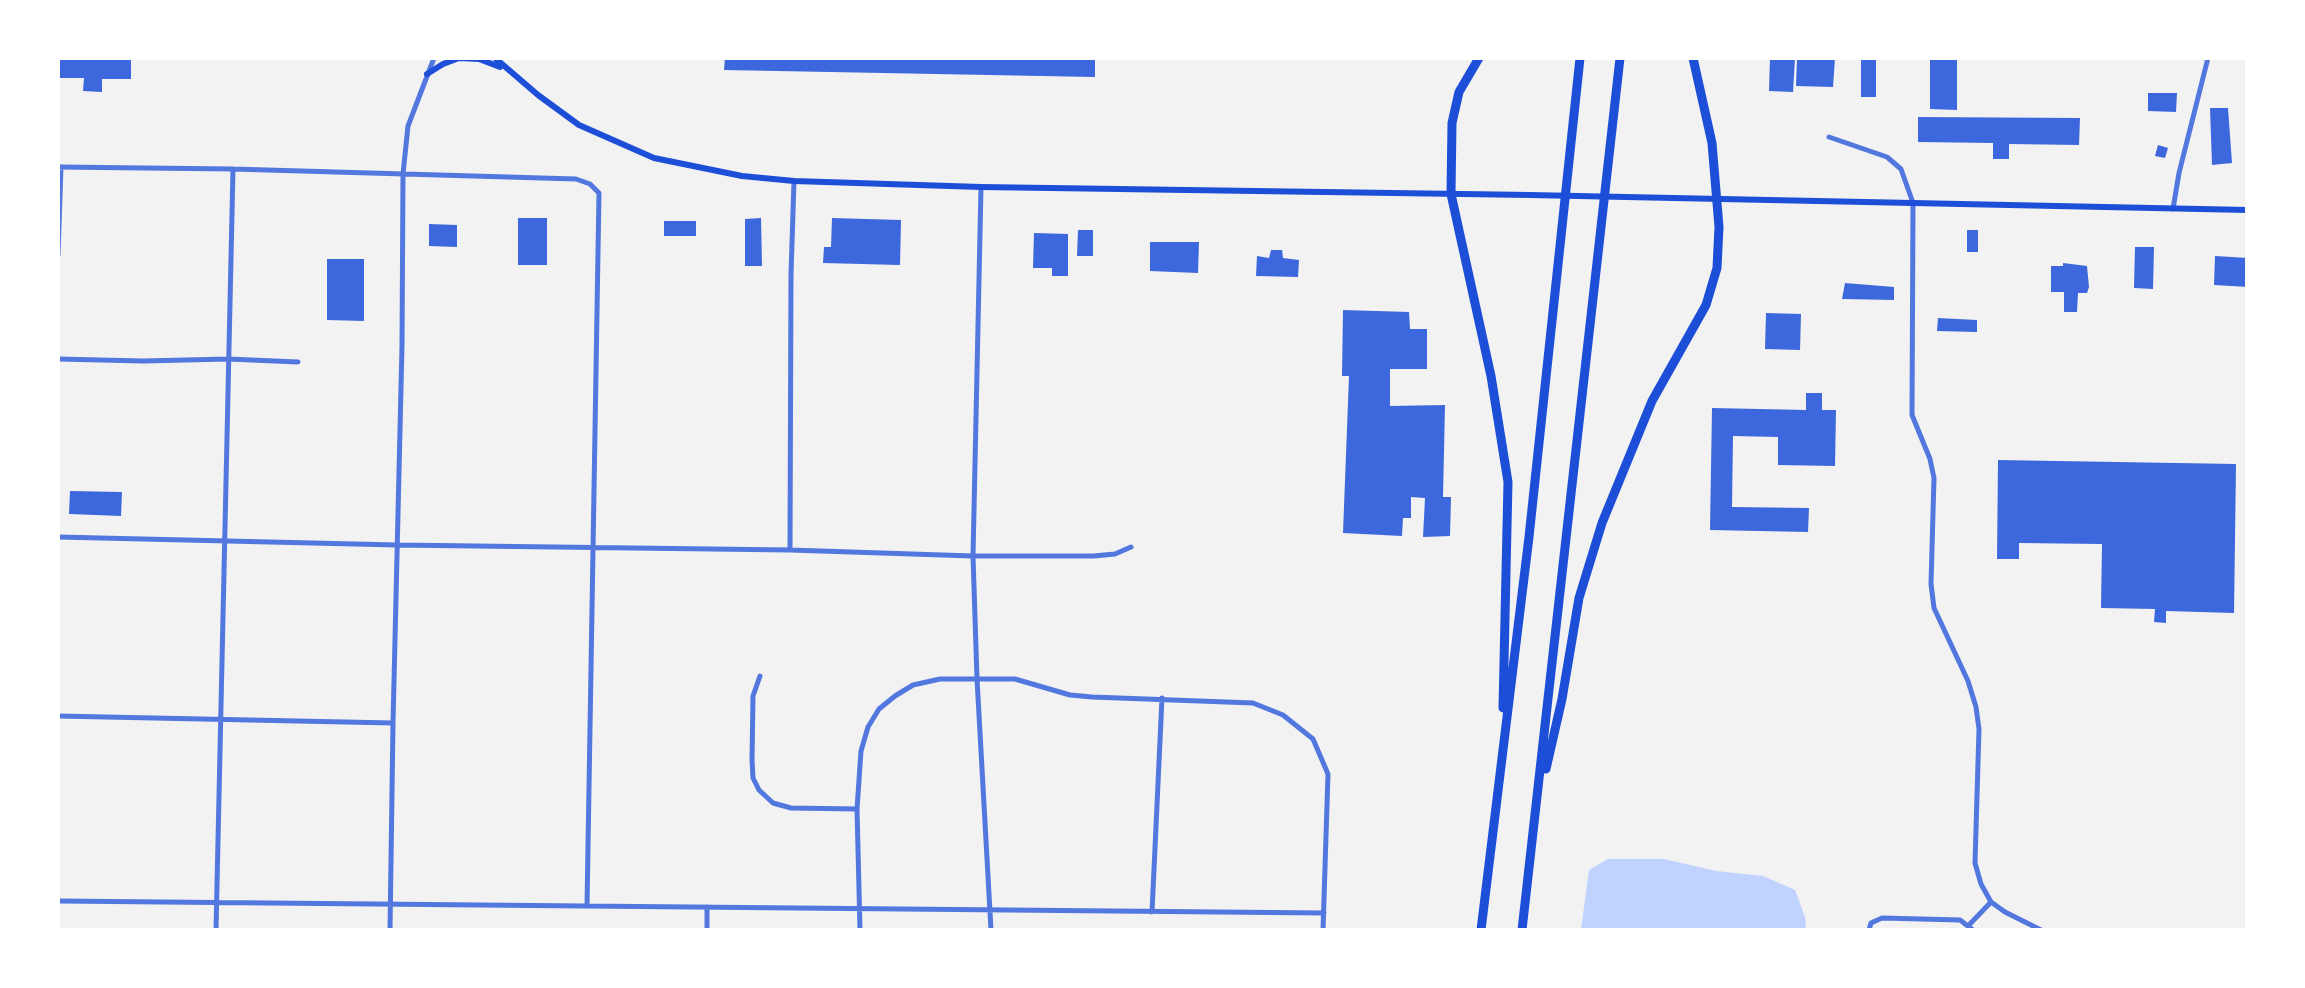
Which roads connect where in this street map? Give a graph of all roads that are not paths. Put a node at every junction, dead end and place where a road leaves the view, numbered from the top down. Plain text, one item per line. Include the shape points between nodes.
1 (434, 58) edge
2 (495, 58) edge
3 (1479, 58) edge
4 (1580, 58) edge
5 (1620, 58) edge
6 (1692, 58) edge
7 (2208, 58) edge
8 (506, 69) junction
9 (427, 74) junction
10 (1829, 137) dead end
11 (59, 167) edge
12 (232, 170) junction
13 (404, 174) junction
14 (794, 181) junction
15 (980, 187) junction
16 (1451, 194) junction
17 (1716, 200) junction
18 (1913, 203) junction
19 (2173, 209) junction
20 (2248, 210) edge
21 (58, 255) edge
22 (58, 359) edge
23 (228, 359) junction
24 (298, 362) dead end
25 (58, 537) edge
26 (224, 541) junction
27 (397, 544) junction
28 (594, 547) junction
29 (1131, 547) dead end
30 (790, 550) junction
31 (972, 556) junction
32 (760, 676) dead end
33 (977, 679) junction
34 (1162, 698) junction
35 (58, 716) edge
36 (222, 720) junction
37 (392, 723) junction
38 (1502, 760) junction
39 (857, 809) junction
40 (1535, 816) junction
41 (58, 901) edge
42 (1991, 902) junction
43 (216, 903) junction
44 (390, 904) junction
45 (587, 906) junction
46 (707, 908) junction
47 (859, 909) junction
48 (990, 910) junction
49 (1152, 912) junction
50 (1324, 914) junction
51 (1971, 928) edge
52 (216, 930) edge
53 (390, 930) edge
54 (707, 930) edge
55 (860, 930) edge
56 (990, 930) edge
57 (1324, 930) edge
58 (1481, 930) edge
59 (1522, 930) edge
60 (1869, 930) edge
61 (2042, 930) edge

1 - 9 street
2 - 8 main road
3 - 16 highway via 1458,92
4 - 38 highway
5 - 40 highway
6 - 17 highway via 1712,143
7 - 19 street
8 - 9 main road via 459,58
8 - 14 main road via 579,126 654,158
9 - 13 street via 408,126
10 - 18 street via 1887,157 1902,169
11 - 12 street
11 - 21 street
12 - 13 street
12 - 23 street
13 - 27 street
13 - 28 street via 576,180 599,193
14 - 15 main road
14 - 30 street
15 - 16 main road
15 - 31 street
16 - 17 main road
16 - 38 highway via 1508,482
17 - 18 main road
17 - 40 highway via 1712,286 1652,402 1602,523 1579,598
18 - 19 main road
18 - 42 street via 1912,415 1934,478 1934,608 1968,681 1980,729 1975,863
19 - 20 main road
22 - 23 street
23 - 24 street
23 - 26 street
25 - 26 street
26 - 27 street
26 - 36 street
27 - 28 street
27 - 37 street
28 - 30 street
28 - 45 street
29 - 31 street via 1094,556
30 - 31 street
31 - 33 street
32 - 39 street via 753,696 752,760 759,790 791,808
33 - 34 street via 1015,680 1092,698
33 - 39 street via 914,685 879,709 861,751
33 - 48 street
34 - 49 street
34 - 50 street via 1253,703 1283,714 1313,739 1328,774
35 - 36 street
36 - 37 street
36 - 43 street
37 - 44 street
38 - 58 highway
39 - 47 street
40 - 59 highway
41 - 43 street
42 - 51 street
42 - 61 street
43 - 44 street
43 - 52 street
44 - 45 street
44 - 53 street
45 - 46 street
46 - 47 street
46 - 54 street
47 - 48 street
47 - 55 street
48 - 49 street
48 - 56 street
49 - 50 street
50 - 57 street
51 - 60 street via 1960,920 1882,918

